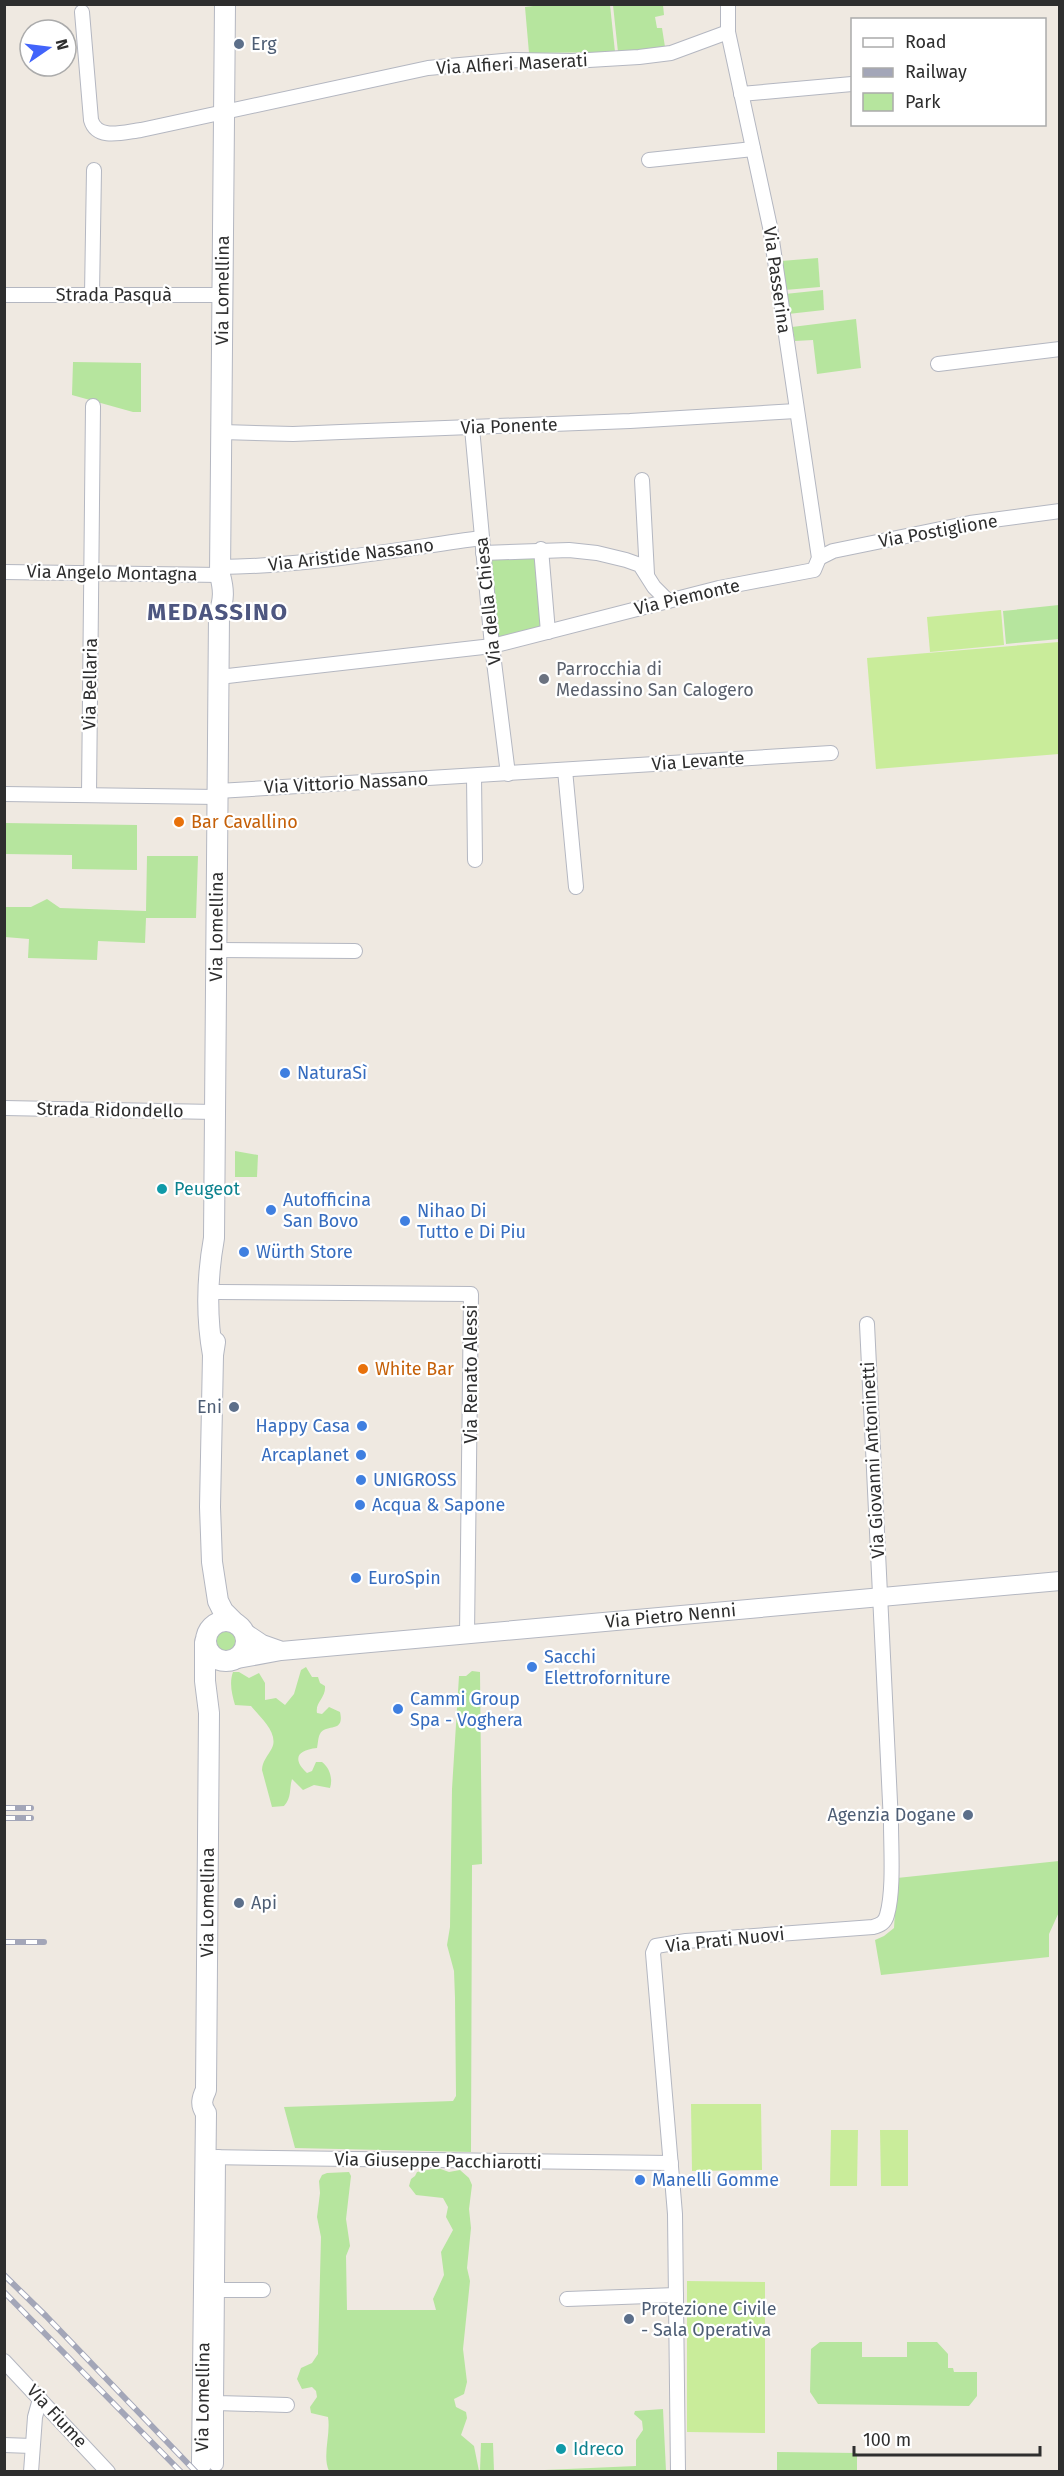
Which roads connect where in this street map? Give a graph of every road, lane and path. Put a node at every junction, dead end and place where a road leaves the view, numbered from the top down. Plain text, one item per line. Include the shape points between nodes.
1 (225, 4) edge
2 (728, 4) edge
3 (82, 12) dead end
4 (728, 32) junction
5 (851, 84) edge
6 (741, 94) junction
7 (225, 112) junction
8 (753, 149) junction
9 (649, 160) dead end
10 (94, 170) dead end
11 (4, 294) edge
12 (92, 295) junction
13 (223, 295) junction
14 (1059, 349) edge
15 (938, 364) dead end
16 (93, 406) dead end
17 (796, 411) junction
18 (472, 428) junction
19 (222, 432) junction
20 (642, 480) dead end
21 (1059, 511) edge
22 (481, 538) junction
23 (541, 549) junction
24 (483, 553) junction
25 (819, 558) junction
26 (4, 572) edge
27 (91, 572) junction
28 (220, 573) junction
29 (647, 575) junction
30 (668, 602) junction
31 (548, 632) junction
32 (492, 646) junction
33 (219, 677) junction
34 (831, 753) dead end
35 (565, 770) junction
36 (508, 774) junction
37 (474, 776) junction
38 (4, 794) edge
39 (218, 794) junction
40 (89, 795) junction
41 (475, 860) dead end
42 (576, 887) dead end
43 (216, 950) junction
44 (355, 951) dead end
45 (4, 1108) edge
46 (215, 1112) junction
47 (214, 1238) junction
48 (218, 1292) junction
49 (867, 1324) dead end
50 (213, 1355) junction
51 (210, 1507) junction
52 (1059, 1581) edge
53 (880, 1597) junction
54 (240, 1627) junction
55 (467, 1635) junction
56 (207, 1637) junction
57 (281, 1651) junction
58 (230, 1660) junction
59 (209, 1713) junction
60 (212, 2157) junction
61 (671, 2163) junction
62 (217, 2290) junction
63 (263, 2290) dead end
64 (676, 2295) junction
65 (567, 2299) dead end
66 (4, 2361) edge
67 (40, 2399) junction
68 (216, 2403) junction
69 (287, 2405) dead end
70 (4, 2445) edge
71 (32, 2446) junction
72 (209, 2464) joint
73 (31, 2472) edge
74 (108, 2472) edge
75 (678, 2472) edge

1 - 7 main road, Via Lomellina
2 - 4 street, Via Passerina
3 - 7 street, Via Alfieri Maserati via 91,120 99,132 141,130
4 - 6 street, Via Passerina
4 - 7 street, Via Alfieri Maserati via 671,53 428,68
5 - 6 street
6 - 8 street, Via Passerina
7 - 13 main road, Via Lomellina
8 - 9 street
8 - 17 street, Via Passerina via 770,227
10 - 12 street
11 - 12 street, Strada Pasquà
12 - 13 street, Strada Pasquà
13 - 19 main road, Via Lomellina
14 - 15 street
16 - 27 street, Via Bellaria
17 - 18 street, Via Ponente
17 - 25 street, Via Passerina
18 - 19 street, Via Ponente via 293,434
18 - 22 street, Via della Chiesa
19 - 28 main road, Via Lomellina
20 - 29 street
21 - 25 street, Via Postiglione via 970,523 833,551
22 - 24 street, Via della Chiesa
22 - 28 street, Via Aristide Nassano
23 - 24 street
23 - 29 street via 597,553 626,560 640,565
23 - 31 street
24 - 32 street, Via della Chiesa
25 - 30 street, Via Piemonte via 814,570
26 - 27 street, Via Angelo Montagna
27 - 28 street, Via Angelo Montagna
27 - 40 street, Via Bellaria
28 - 33 main road, Via Lomellina via 224,601 219,615
29 - 30 street
30 - 31 street, Via Piemonte
31 - 32 street, Via Piemonte
32 - 33 street
32 - 36 street, Via della Chiesa
33 - 39 main road, Via Lomellina
34 - 35 street, Via Levante
35 - 36 street, Via Vittorio Nassano
35 - 42 street
36 - 37 street, Via Vittorio Nassano
37 - 39 street, Via Vittorio Nassano
37 - 41 street
38 - 40 street, Via Vittorio Nassano
39 - 40 street, Via Vittorio Nassano
39 - 43 main road, Via Lomellina
43 - 44 street
43 - 46 main road, Via Lomellina
45 - 46 street, Strada Ridondello
46 - 47 main road, Via Lomellina
47 - 48 main road, Via Lomellina
47 - 50 main road, Via Lomellina via 208,1269
48 - 50 main road, Via Lomellina
48 - 55 street, Via Renato Alessi via 471,1294
49 - 53 street, Via Giovanni Antoninetti
50 - 51 main road, Via Lomellina
51 - 54 main road, Via Lomellina via 216,1592 223,1611
51 - 56 main road, Via Lomellina via 204,1580 209,1614
52 - 53 street, Via Pietro Nenni
53 - 55 street, Via Pietro Nenni
53 - 61 street, Via Prati Nuovi via 891,1823 887,1917 873,1927 656,1946 653,1953
54 - 56 main road via 220,1621
54 - 57 street, Via Pietro Nenni via 262,1644
54 - 58 main road, Via Lomellina via 246,1646 238,1657
55 - 57 street, Via Pietro Nenni
56 - 58 main road via 210,1654 222,1661
56 - 59 main road, Via Lomellina via 205,1682
57 - 58 street, Via Pietro Nenni
58 - 59 main road, Via Lomellina via 216,1678
59 - 60 main road, Via Lomellina via 206,2090 210,2105 206,2113
60 - 61 street, Via Giuseppe Pacchiarotti
60 - 62 street, Via Lomellina
60 - 72 main road, Via Lomellina
61 - 64 street, Via Prati Nuovi
62 - 63 street
62 - 68 street, Via Lomellina
64 - 65 street
64 - 75 street, Via Prati Nuovi
66 - 67 street, Via Fiume
67 - 71 street
67 - 74 street, Via Fiume
68 - 69 street, Via Lomellina
68 - 72 street, Via Lomellina
70 - 71 street
71 - 73 street

